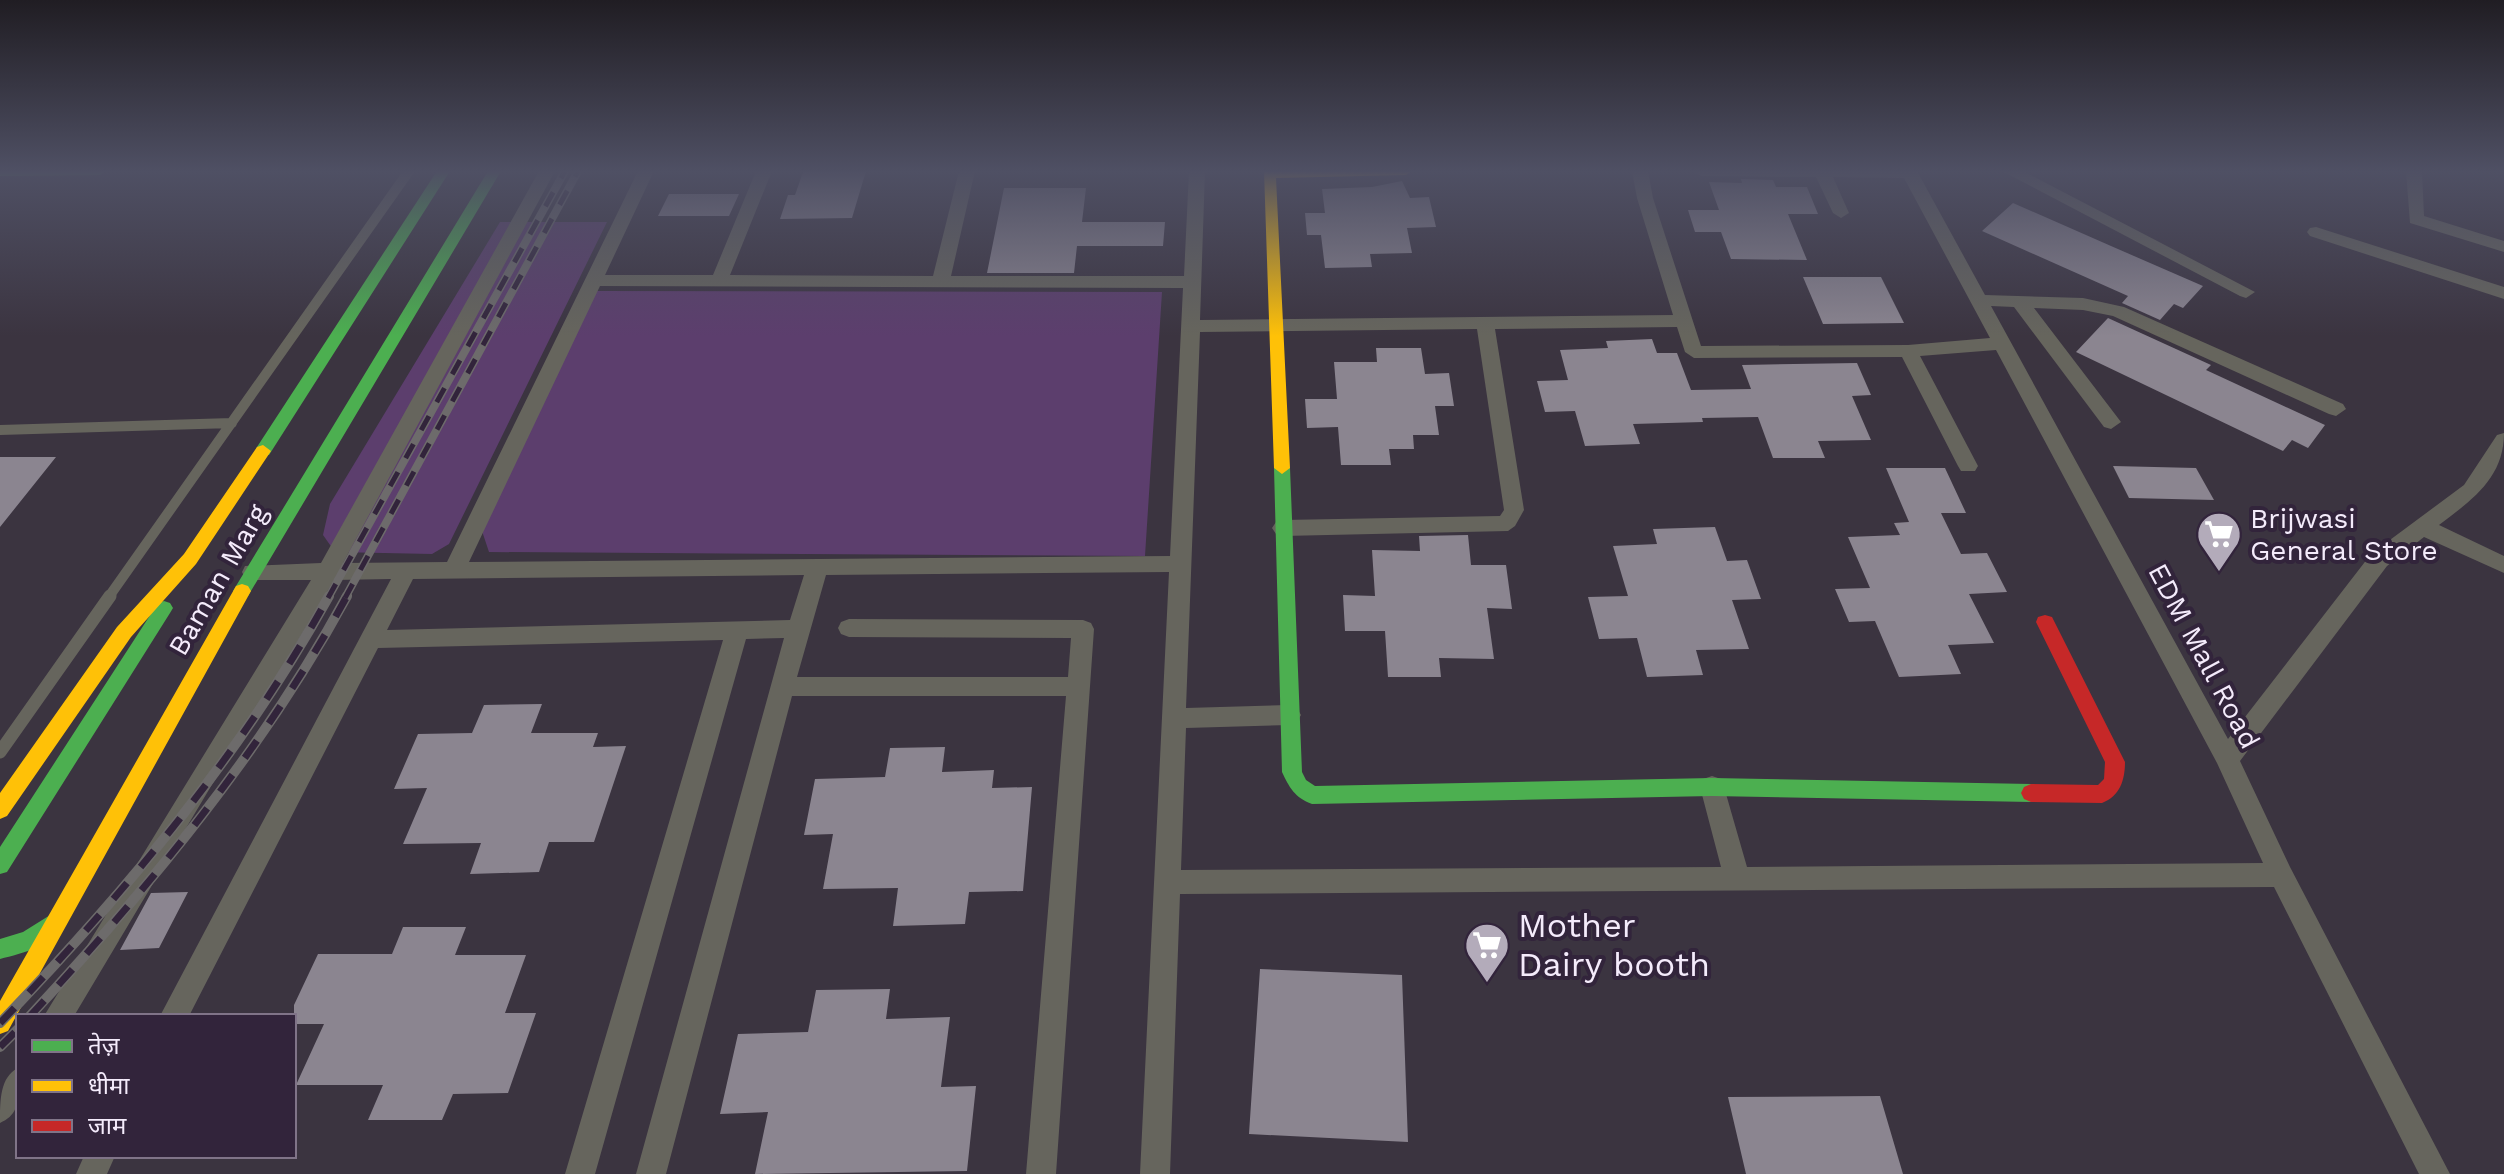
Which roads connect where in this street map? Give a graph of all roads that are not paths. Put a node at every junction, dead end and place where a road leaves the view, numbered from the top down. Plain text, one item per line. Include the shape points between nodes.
1 (371, 226) edge
2 (409, 226) edge
3 (462, 226) edge
4 (517, 226) edge
5 (619, 226) edge
6 (742, 226) edge
7 (954, 226) edge
8 (1195, 226) edge
9 (1272, 226) edge
10 (1654, 226) edge
11 (1938, 226) edge
12 (2117, 226) edge
13 (2437, 226) edge
14 (2316, 232) dead end
15 (2504, 247) edge
16 (593, 280) junction
17 (719, 281) junction
18 (941, 281) junction
19 (1192, 282) junction
20 (2246, 292) dead end
21 (2504, 293) edge
22 (1978, 300) junction
23 (2019, 301) junction
24 (1684, 321) junction
25 (1485, 324) junction
26 (1278, 325) junction
27 (1190, 326) junction
28 (2001, 343) junction
29 (1908, 351) junction
30 (2336, 409) dead end
31 (2111, 422) dead end
32 (232, 423) junction
33 (0, 430) edge
34 (2504, 440) edge
35 (1968, 466) dead end
36 (2423, 527) junction
37 (1283, 528) junction
38 (190, 559) junction
39 (1181, 564) junction
40 (2504, 565) edge
41 (817, 569) junction
42 (407, 570) junction
43 (454, 570) junction
44 (328, 571) junction
45 (253, 572) junction
46 (2045, 622) dead end
47 (849, 628) dead end
48 (798, 629) junction
49 (737, 631) junction
50 (371, 639) junction
51 (1079, 686) junction
52 (782, 687) junction
53 (1289, 715) junction
54 (1175, 718) junction
55 (0, 752) edge
56 (2227, 759) junction
57 (1712, 787) junction
58 (0, 810) edge
59 (0, 865) edge
60 (2281, 875) junction
61 (1737, 879) junction
62 (1168, 882) junction
63 (58, 920) junction
64 (0, 949) edge
65 (59, 1014) edge
66 (175, 1014) edge
67 (0, 1023) edge
68 (16, 1085) edge
69 (0, 1108) edge
70 (580, 1174) edge
71 (651, 1174) edge
72 (1041, 1174) edge
73 (1155, 1174) edge
74 (2435, 1174) edge

1 - 32 lane
2 - 38 main road, Baman Marg
3 - 45 main road, Baman Marg
4 - 44 street
5 - 16 street
6 - 17 street
7 - 18 street
8 - 19 street
9 - 26 main road
10 - 24 street
11 - 22 street, EDM Mall Road
12 - 20 street
13 - 15 street
14 - 21 street
16 - 17 street
16 - 43 street
17 - 18 street
18 - 19 street
19 - 27 street
22 - 23 street
22 - 28 street, EDM Mall Road
23 - 30 street via 2118,311
23 - 31 street
24 - 25 street
24 - 29 street via 1694,352
25 - 26 street
25 - 37 street via 1514,510 1508,521
26 - 27 street
26 - 37 main road
27 - 39 street
28 - 29 street
28 - 56 street, EDM Mall Road
29 - 35 street
32 - 33 lane
32 - 55 lane
34 - 36 street via 2471,490
36 - 40 street
36 - 56 street via 2379,560
37 - 53 main road
38 - 58 main road, Baman Marg via 124,632
38 - 59 main road via 152,630
39 - 41 street
39 - 54 street
41 - 43 street
41 - 48 street
42 - 43 street
42 - 44 street
42 - 50 street
44 - 45 street
44 - 65 street
45 - 63 main road, Baman Marg
46 - 57 main road via 2115,762 2117,775 2102,794
47 - 51 street via 1083,629
48 - 49 street
48 - 52 street
49 - 50 street
49 - 70 street
50 - 66 street
51 - 52 street
51 - 72 street
52 - 71 street
53 - 54 street
53 - 57 main road via 1295,784 1312,795
54 - 62 street
56 - 60 street, EDM Mall Road
57 - 61 street
60 - 61 street
60 - 74 street, EDM Mall Road
61 - 62 street
62 - 73 street
63 - 64 main road via 29,941
63 - 67 main road, Baman Marg
68 - 69 street

